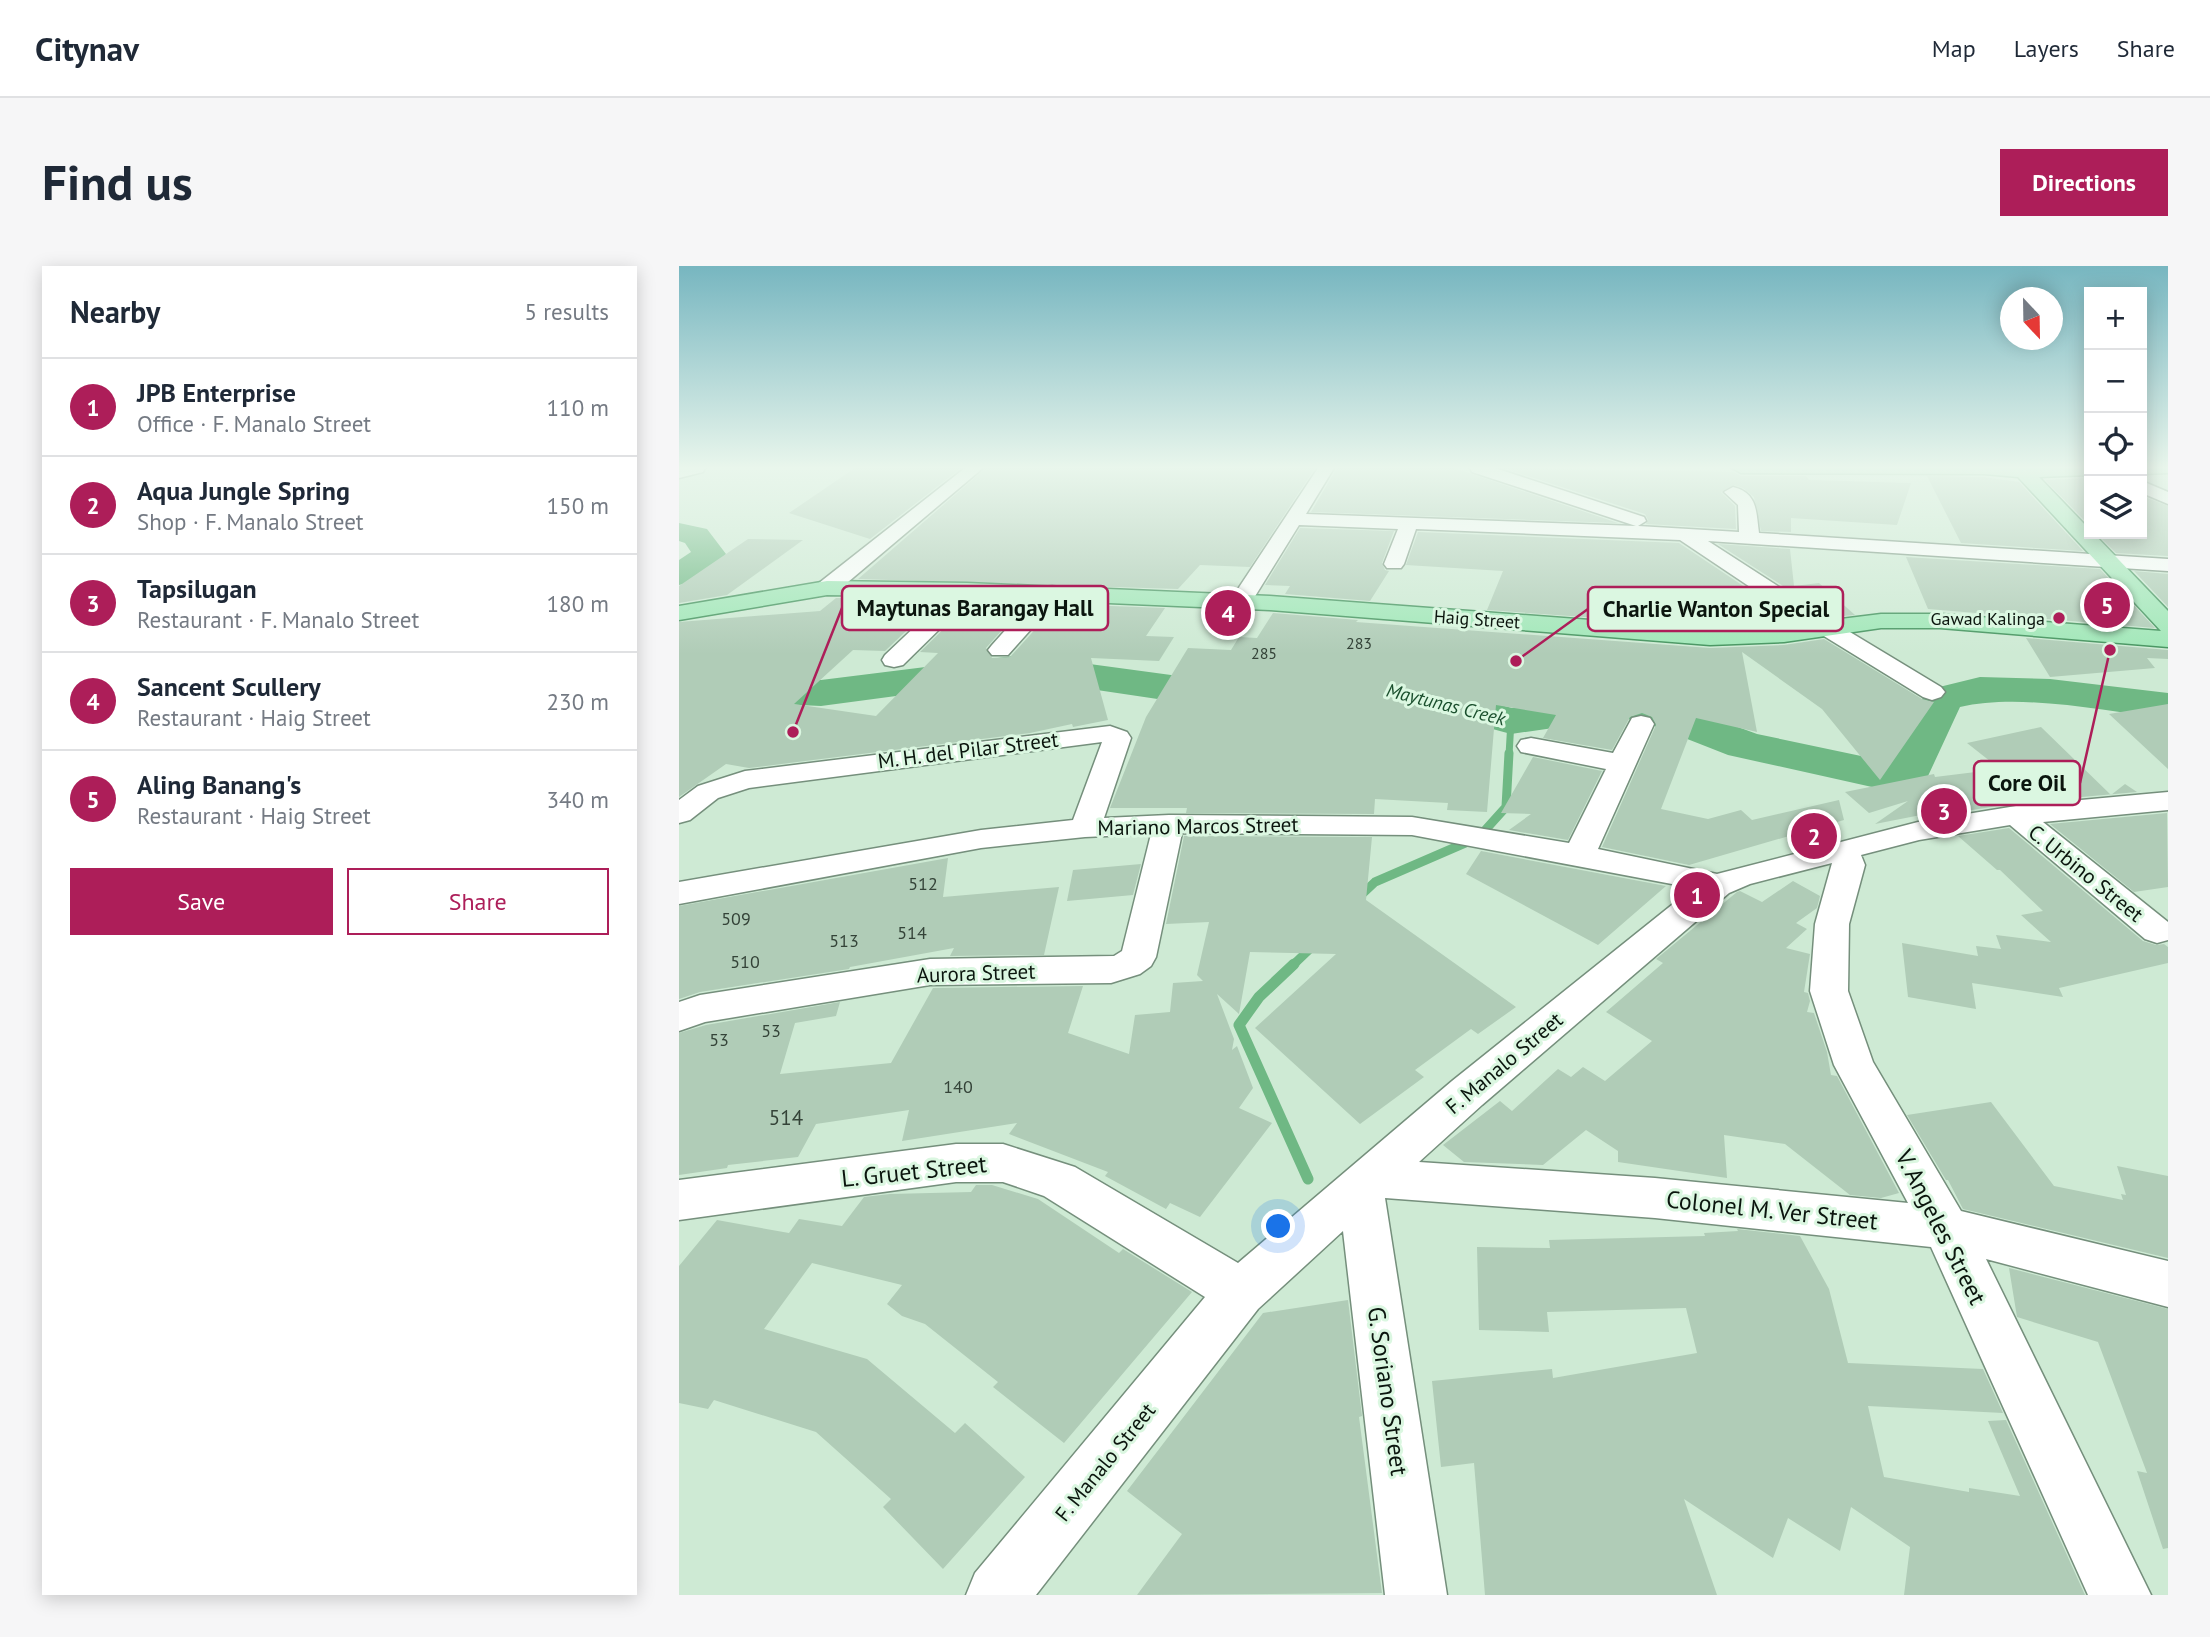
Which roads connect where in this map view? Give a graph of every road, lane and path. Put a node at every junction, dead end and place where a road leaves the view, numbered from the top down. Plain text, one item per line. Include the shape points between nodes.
1 (899, 530) edge
2 (1288, 530) edge
3 (1407, 530) edge
4 (1575, 530) edge
5 (1673, 530) edge
6 (1749, 530) edge
7 (2080, 530) edge
8 (1685, 534) junction
9 (1749, 538) junction
10 (2110, 561) junction
11 (1394, 564) dead end
12 (2168, 565) edge
13 (827, 588) junction
14 (1052, 592) junction
15 (962, 595) junction
16 (1241, 601) junction
17 (1006, 602) dead end
18 (679, 613) edge
19 (2168, 625) edge
20 (1827, 628) junction
21 (2168, 639) edge
22 (1000, 650) dead end
23 (927, 661) dead end
24 (1932, 692) dead end
25 (1641, 724) dead end
26 (1531, 746) dead end
27 (1621, 763) junction
28 (2168, 801) edge
29 (679, 814) edge
30 (2015, 815) junction
31 (1169, 824) junction
32 (1085, 828) junction
33 (1838, 851) junction
34 (1579, 855) junction
35 (1717, 886) junction
36 (679, 893) edge
37 (2157, 931) dead end
38 (679, 1017) edge
39 (1365, 1182) junction
40 (679, 1200) edge
41 (1946, 1228) junction
42 (2168, 1283) edge
43 (1241, 1293) junction
44 (997, 1595) edge
45 (1416, 1595) edge
46 (2120, 1595) edge

1 - 13 street
2 - 16 street
3 - 11 street
4 - 8 street
5 - 8 street
6 - 9 street
7 - 10 main road
8 - 9 street
8 - 20 street
9 - 10 street
10 - 12 street
10 - 19 main road
13 - 15 main road, Haig Street
13 - 18 main road, Haig Street
14 - 15 main road, Haig Street
14 - 16 main road, Haig Street
14 - 22 street
15 - 17 street
15 - 23 street via 894,660
16 - 20 main road, Haig Street via 1710,637
20 - 21 main road, Haig Street via 1881,621 1940,621
20 - 24 street
25 - 27 street
26 - 27 street
27 - 34 street
28 - 30 street, F. Manalo Street
29 - 32 street, M. H. del Pilar Street via 725,785 1110,734 1117,738
30 - 33 street, F. Manalo Street via 1918,831
30 - 37 street, C. Urbino Street
31 - 32 street, Mariano Marcos Street
31 - 34 street, Mariano Marcos Street via 1412,826
31 - 38 street, Aurora Street via 1138,957 1127,965 1111,970 930,972 700,1009
32 - 36 street, Mariano Marcos Street via 981,839
33 - 35 street, F. Manalo Street
33 - 41 street, V. Angeles Street via 1849,865 1832,924 1829,991 1854,1065
34 - 35 street, Mariano Marcos Street
35 - 39 street, F. Manalo Street
39 - 41 street, Colonel M. Ver Street via 1655,1198
39 - 43 street, F. Manalo Street
39 - 45 street, G. Soriano Street
40 - 43 street, L. Gruet Street via 956,1163 1003,1163 1059,1181
41 - 42 street, Colonel M. Ver Street
41 - 46 street, V. Angeles Street
43 - 44 street, F. Manalo Street

